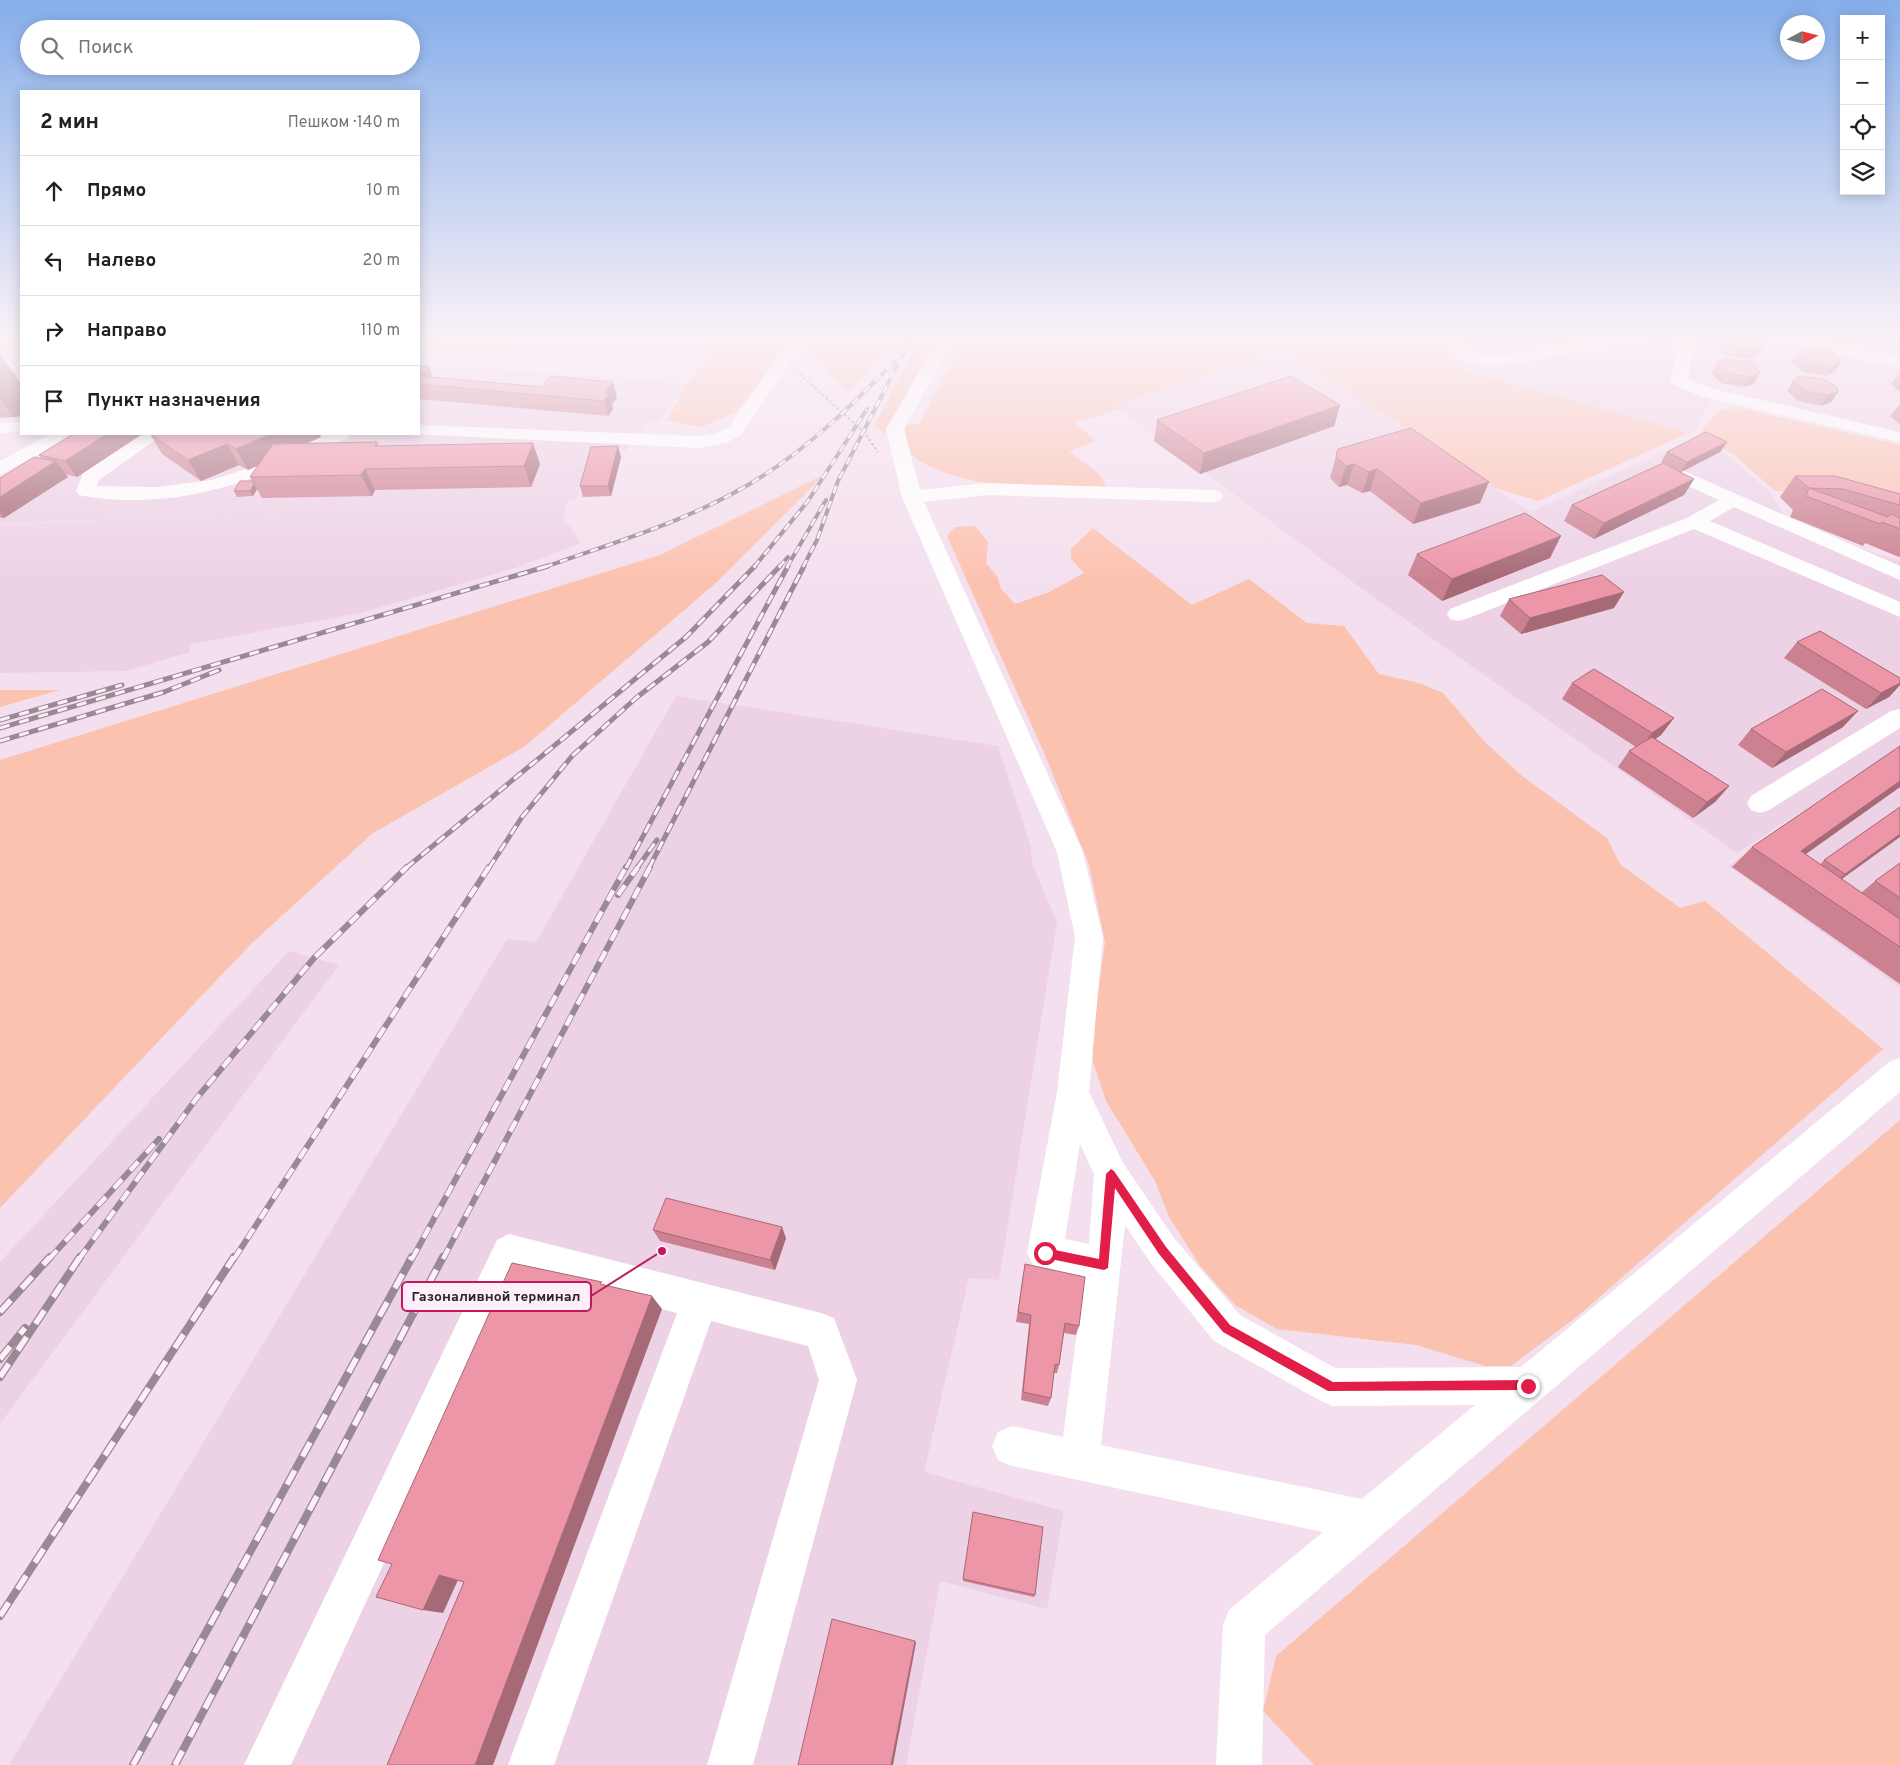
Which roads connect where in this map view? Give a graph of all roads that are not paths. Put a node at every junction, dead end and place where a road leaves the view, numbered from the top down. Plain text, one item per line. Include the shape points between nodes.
1 (745, 417) edge
2 (902, 417) edge
3 (1815, 417) edge
4 (20, 426) edge
5 (0, 428) edge
6 (420, 430) edge
7 (62, 435) edge
8 (153, 435) edge
9 (339, 435) edge
10 (1900, 437) edge
11 (4, 464) edge
12 (1684, 477) edge
13 (1213, 496) dead end
14 (912, 497) junction
15 (1734, 499) junction
16 (1694, 522) junction
17 (1900, 574) edge
18 (1900, 610) edge
19 (1458, 614) dead end
20 (1900, 717) edge
21 (1760, 803) dead end
22 (1900, 1072) edge
23 (1073, 1092) junction
24 (1111, 1174) junction
25 (1104, 1265) junction
26 (700, 1300) junction
27 (1528, 1386) junction
28 (1012, 1446) dead end
29 (1080, 1460) junction
30 (1368, 1521) junction
31 (267, 1765) edge
32 (531, 1765) edge
33 (730, 1765) edge
34 (1239, 1765) edge

1 - 6 street via 735,431 720,439 698,442
2 - 14 street via 895,429
3 - 10 street
4 - 5 street
7 - 11 street
8 - 9 street via 90,477 86,490 120,494 202,488 228,482
12 - 15 street
13 - 14 street via 986,489
14 - 23 street via 1070,852 1089,937
15 - 16 street
15 - 17 street
16 - 18 street
16 - 19 street
20 - 21 street
22 - 27 street
23 - 24 street
23 - 25 street via 1045,1253
24 - 25 street
24 - 27 street via 1162,1250 1227,1328 1332,1388
25 - 29 street
26 - 31 street via 509,1252
26 - 32 street
26 - 33 street via 821,1331 838,1380
27 - 30 street
28 - 29 street
29 - 30 street
30 - 34 street via 1244,1625

